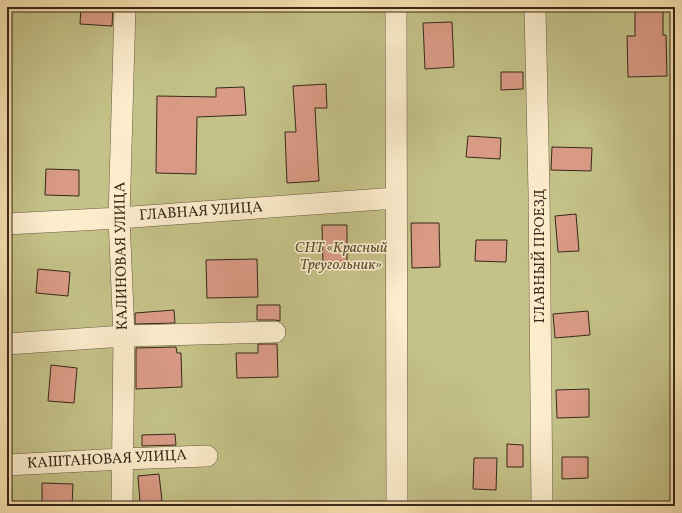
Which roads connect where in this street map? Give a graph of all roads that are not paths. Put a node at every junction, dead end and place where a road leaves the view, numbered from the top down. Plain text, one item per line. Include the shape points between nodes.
1 (124, 7) edge
2 (396, 7) edge
3 (535, 7) edge
4 (396, 198) junction
5 (119, 218) junction
6 (7, 224) edge
7 (276, 332) dead end
8 (124, 336) junction
9 (7, 344) edge
10 (207, 456) dead end
11 (122, 459) junction
12 (7, 465) edge
13 (122, 506) edge
14 (396, 506) edge
15 (542, 506) edge

1 - 5 street, КАЛИНОВАЯ УЛИЦА
2 - 4 street
3 - 15 street, ГЛАВНЫЙ ПРОЕЗД
4 - 5 street, ГЛАВНАЯ УЛИЦА
4 - 14 street
5 - 6 street, ГЛАВНАЯ УЛИЦА
5 - 8 street, КАЛИНОВАЯ УЛИЦА
7 - 8 street
8 - 9 street
8 - 11 street, КАЛИНОВАЯ УЛИЦА
10 - 11 street, КАШТАНОВАЯ УЛИЦА
11 - 12 street, КАШТАНОВАЯ УЛИЦА
11 - 13 street, КАЛИНОВАЯ УЛИЦА

